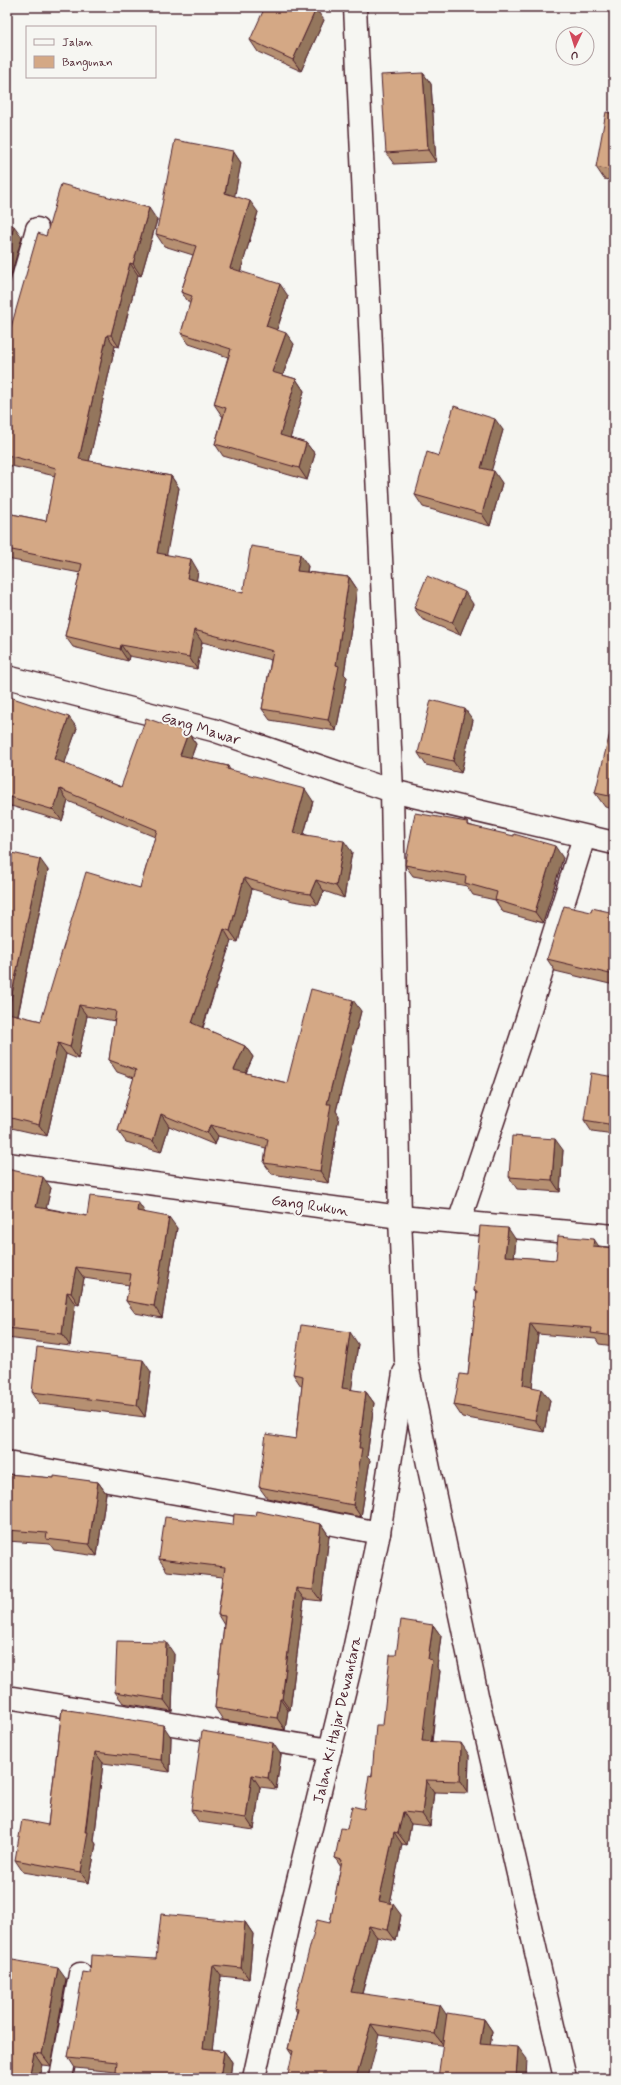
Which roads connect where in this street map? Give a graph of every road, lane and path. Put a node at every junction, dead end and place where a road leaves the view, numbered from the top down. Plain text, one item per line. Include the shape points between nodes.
1 (355, 7) edge
2 (37, 229) dead end
3 (7, 335) edge
4 (7, 677) edge
5 (392, 791) junction
6 (584, 837) junction
7 (614, 843) edge
8 (7, 1164) edge
9 (400, 1217) junction
10 (458, 1222) junction
11 (614, 1236) edge
12 (406, 1360) junction
13 (7, 1463) edge
14 (379, 1533) junction
15 (7, 1697) edge
16 (330, 1750) junction
17 (80, 1974) dead end
18 (61, 2078) edge
19 (254, 2078) edge
20 (565, 2078) edge

1 - 5 street
2 - 3 street
4 - 5 street, Gang Mawar via 212,730
5 - 6 street, Gang Mawar
5 - 9 street
6 - 7 street, Gang Mawar
6 - 10 street via 521,1038
8 - 9 street, Gang Rukun
9 - 10 street, Gang Rukun
9 - 12 street
10 - 11 street, Gang Rukun
12 - 14 street, Jalan Ki Hajar Dewantara
12 - 20 street via 478,1700
13 - 14 street
14 - 16 street, Jalan Ki Hajar Dewantara
15 - 16 street
16 - 19 street, Jalan Ki Hajar Dewantara
17 - 18 street

